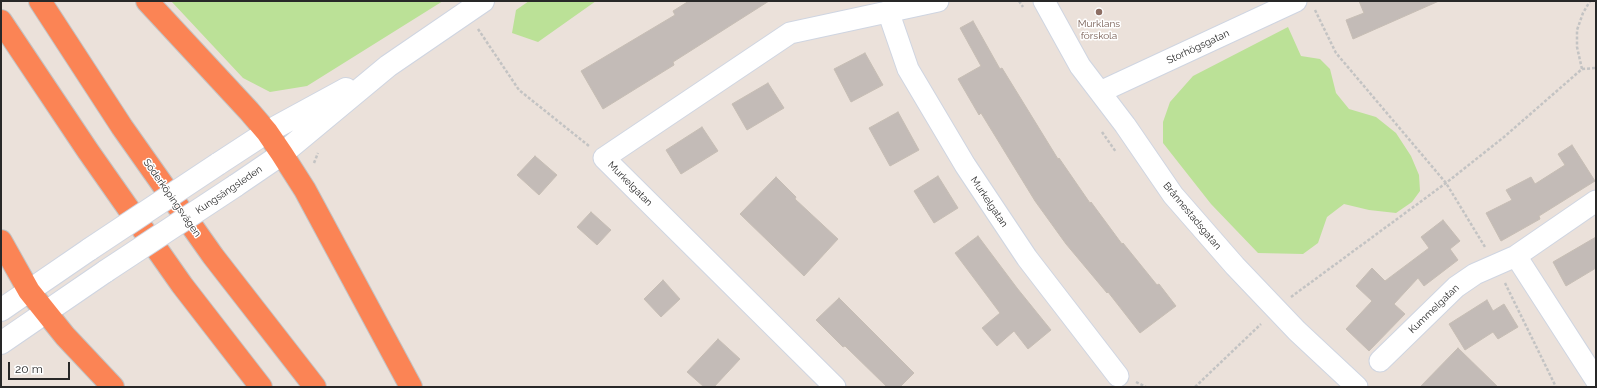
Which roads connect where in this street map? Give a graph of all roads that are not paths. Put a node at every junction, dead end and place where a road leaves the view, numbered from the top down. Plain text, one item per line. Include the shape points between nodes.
1 (40, 1) edge
2 (147, 1) edge
3 (938, 1) edge
4 (1044, 1) edge
5 (1304, 4) edge
6 (470, 5) edge
7 (888, 12) junction
8 (1, 21) edge
9 (388, 66) junction
10 (1100, 92) junction
11 (267, 132) junction
12 (282, 154) junction
13 (1596, 201) edge
14 (1, 241) edge
15 (1516, 256) junction
16 (29, 291) junction
17 (1, 310) edge
18 (46, 312) junction
19 (1, 343) edge
20 (1380, 361) dead end
21 (1118, 376) dead end
22 (1596, 380) edge
23 (113, 387) edge
24 (261, 387) edge
25 (315, 387) edge
26 (411, 387) edge
27 (836, 387) edge
28 (1357, 387) edge

1 - 25 highway, Söderköpingsvägen via 122,127 208,250
2 - 11 highway
3 - 7 street, Murkelgatan
4 - 10 street, Brånnestadsgatan via 1080,66
5 - 10 street, Storhögsgatan
6 - 9 main road, Kungsängsleden
7 - 21 street, Murkelgatan via 908,69 965,165 1027,258
7 - 27 street, Murkelgatan via 790,32 604,158
8 - 24 highway via 182,285
9 - 11 main road, Kungsängsleden
9 - 12 main road, Kungsängsleden
10 - 28 street, Brånnestadsgatan via 1173,195 1275,309
11 - 12 highway
11 - 16 main road, Kungsängsleden, bridge
12 - 18 main road, Kungsängsleden, bridge
12 - 26 highway via 305,190
13 - 15 street, Kummelgatan
14 - 16 highway
15 - 20 street, Kummelgatan via 1475,274 1456,287
15 - 22 street
16 - 17 main road, Kungsängsleden
16 - 18 highway
18 - 19 main road, Kungsängsleden
18 - 23 highway

